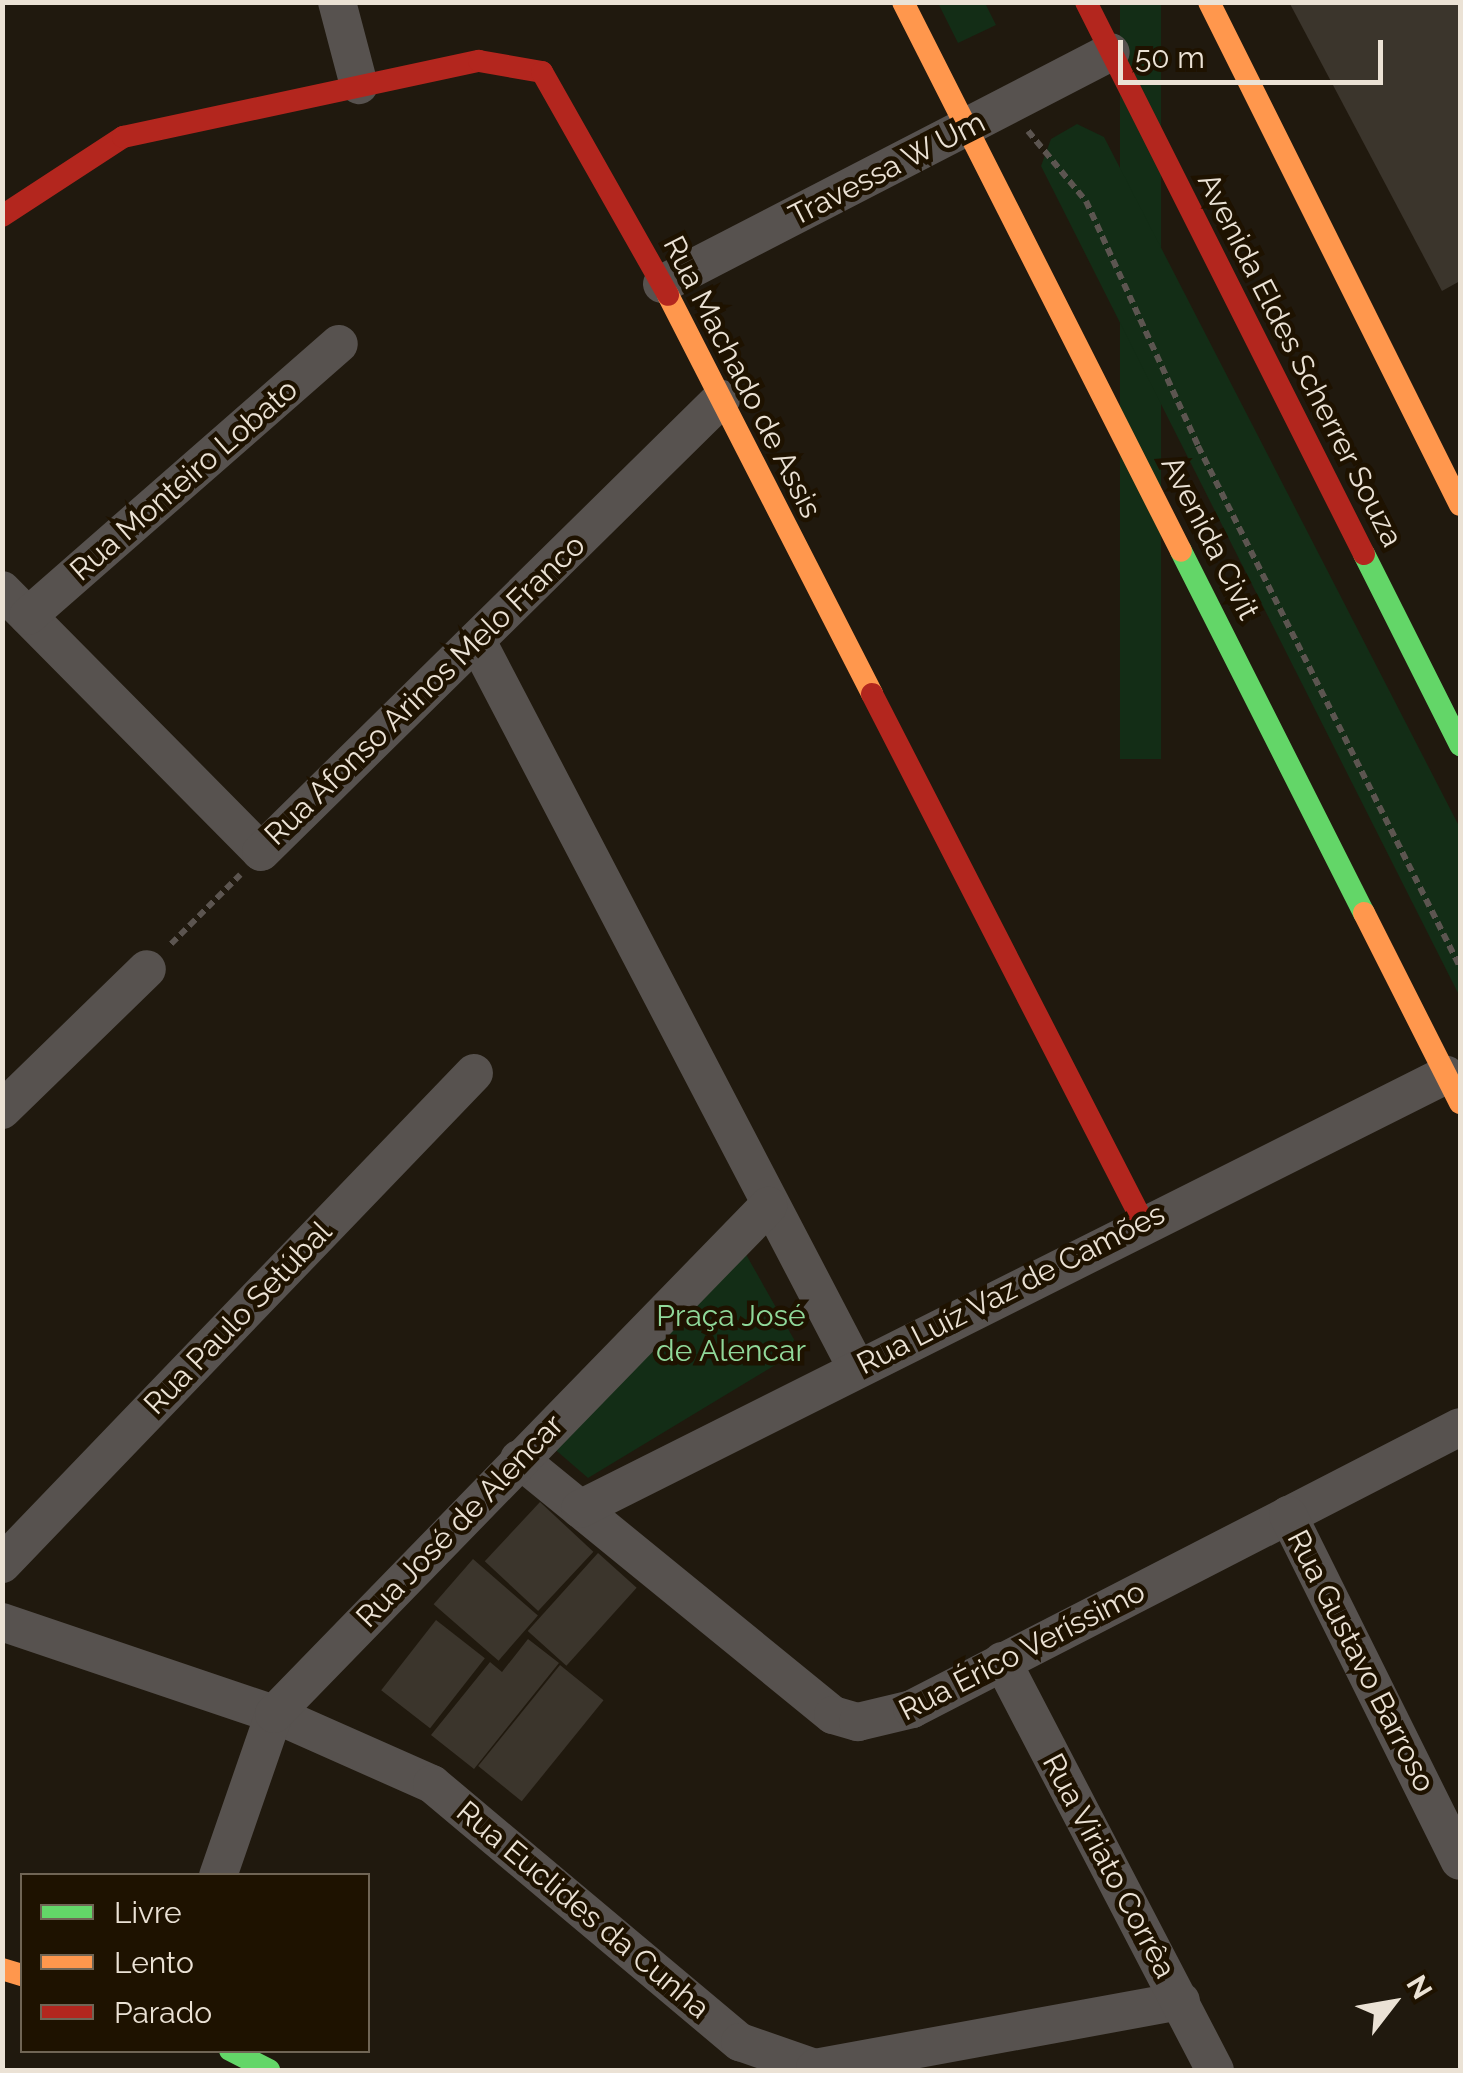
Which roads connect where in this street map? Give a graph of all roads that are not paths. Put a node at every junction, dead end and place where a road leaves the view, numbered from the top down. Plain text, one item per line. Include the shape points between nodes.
1 (337, 2) edge
2 (903, 2) edge
3 (1086, 2) edge
4 (1209, 2) edge
5 (1111, 52) junction
6 (359, 85) junction
7 (970, 128) junction
8 (2, 216) edge
9 (662, 284) junction
10 (340, 344) dead end
11 (721, 399) junction
12 (1460, 505) edge
13 (15, 603) edge
14 (478, 643) junction
15 (1460, 745) edge
16 (147, 969) road end
17 (474, 1073) dead end
18 (1453, 1089) edge
19 (2, 1110) edge
20 (768, 1206) junction
21 (1142, 1222) junction
22 (856, 1368) junction
23 (1460, 1427) edge
24 (519, 1459) junction
25 (580, 1510) junction
26 (1288, 1515) junction
27 (2, 1564) edge
28 (2, 1622) edge
29 (1002, 1662) junction
30 (274, 1714) junction
31 (1460, 1861) edge
32 (219, 1873) edge
33 (1181, 2001) junction
34 (236, 2053) edge
35 (269, 2070) edge
36 (1215, 2070) edge

1 - 6 street
2 - 7 street, Avenida Civit
3 - 5 street, Avenida Eldes Scherrer Souza
4 - 12 street
5 - 7 street, Travessa W Um
5 - 15 street, Avenida Eldes Scherrer Souza
6 - 8 street, Rua Machado de Assis via 122,137
6 - 9 street, Rua Machado de Assis via 479,60 542,72
7 - 9 street, Travessa W Um
7 - 18 street, Avenida Civit
9 - 11 street, Rua Machado de Assis
10 - 13 street, Rua Monteiro Lobato
11 - 14 street, Rua Afonso Arinos Melo Franco
11 - 21 street, Rua Machado de Assis
13 - 14 street, Rua Afonso Arinos Melo Franco via 262,852
14 - 20 street
16 - 19 street
17 - 27 street, Rua Paulo Setúbal
18 - 21 street, Rua Luíz Vaz de Camões
20 - 22 street
20 - 24 street, Rua José de Alencar
21 - 22 street, Rua Luíz Vaz de Camões
22 - 25 street, Rua Luíz Vaz de Camões
23 - 26 street, Rua Érico Veríssimo
24 - 25 street, Rua Érico Veríssimo
24 - 30 street, Rua José de Alencar
25 - 29 street, Rua Érico Veríssimo via 833,1714 858,1722 890,1719
26 - 29 street, Rua Érico Veríssimo
26 - 31 street, Rua Gustavo Barroso
28 - 30 street, Rua Euclides da Cunha
29 - 33 street, Rua Viriato Corrêa
30 - 32 street, Rua José de Alencar
30 - 33 street, Rua Euclides da Cunha via 432,1784 740,2042 814,2068
33 - 36 street, Rua Viriato Corrêa
34 - 35 street

